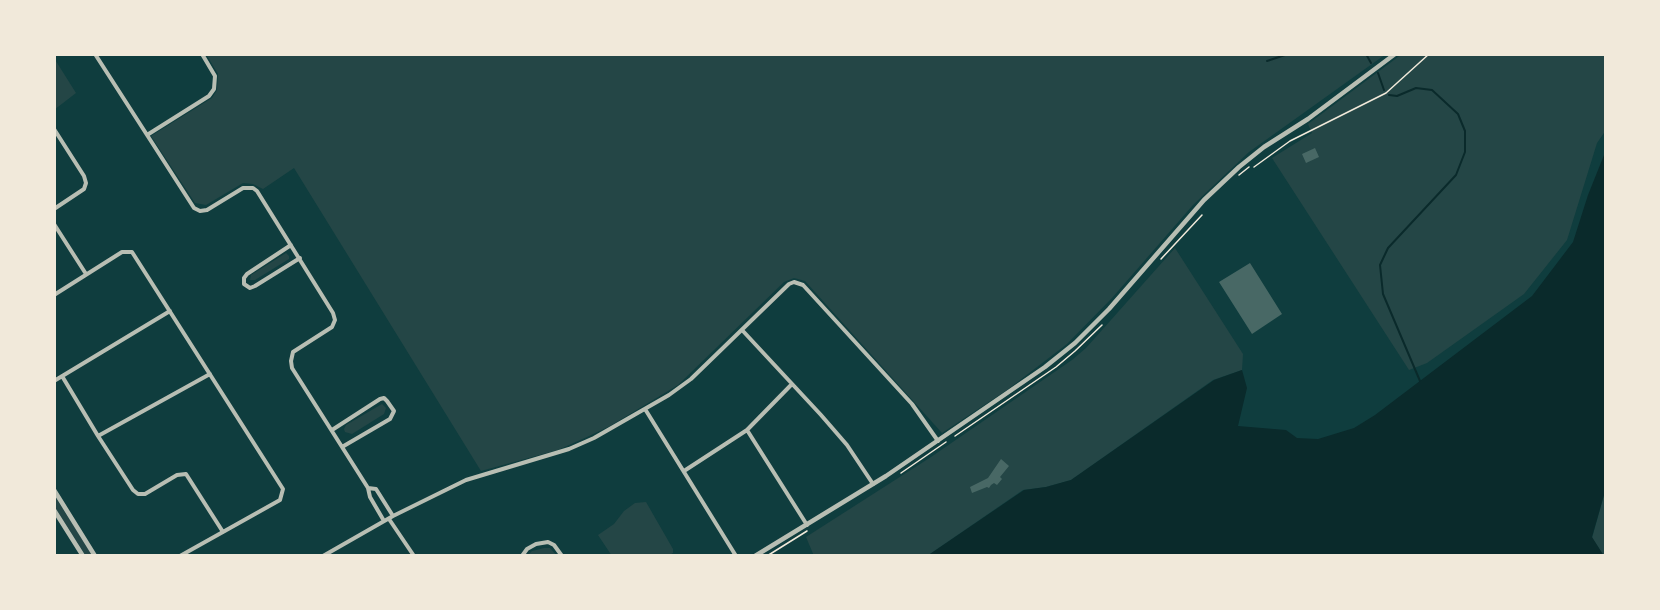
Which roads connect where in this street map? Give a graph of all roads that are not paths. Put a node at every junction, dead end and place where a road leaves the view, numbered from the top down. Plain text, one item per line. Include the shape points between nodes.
1 (95, 54) edge
2 (202, 54) edge
3 (1395, 54) edge
4 (54, 129) edge
5 (147, 135) junction
6 (54, 209) edge
7 (54, 224) edge
8 (291, 245) junction
9 (300, 258) junction
10 (86, 274) junction
11 (54, 295) edge
12 (170, 311) junction
13 (742, 330) junction
14 (210, 374) junction
15 (62, 376) junction
16 (54, 381) edge
17 (792, 384) junction
18 (645, 409) junction
19 (332, 430) junction
20 (747, 430) junction
21 (98, 436) junction
22 (938, 441) junction
23 (342, 447) junction
24 (684, 471) junction
25 (873, 484) junction
26 (368, 488) junction
27 (54, 489) edge
28 (54, 510) edge
29 (391, 517) junction
30 (384, 522) junction
31 (807, 525) junction
32 (223, 532) junction
33 (83, 556) edge
34 (95, 556) edge
35 (180, 556) edge
36 (324, 556) edge
37 (414, 556) edge
38 (522, 556) edge
39 (561, 556) edge
40 (736, 556) edge
41 (755, 556) edge

1 - 5 street
2 - 5 street via 215,76 209,96
3 - 22 street via 1239,167 1204,200 1075,343
4 - 6 street via 86,183 84,189
5 - 8 street via 194,208 207,210 243,188 253,188
7 - 10 street
8 - 9 street
8 - 9 street via 247,274 244,284 255,286
9 - 19 street via 335,320 332,327 293,352 292,368
10 - 11 street
10 - 12 street via 129,250
12 - 14 street
12 - 15 street
13 - 17 street
13 - 18 street via 691,379
13 - 22 street via 789,284 803,285 912,404
14 - 21 street
14 - 32 street via 283,489 280,500
15 - 16 street
15 - 21 street
17 - 20 street
17 - 25 street via 847,445
18 - 24 street
18 - 29 street via 569,449 466,480
19 - 23 street
19 - 23 street via 380,399 384,398 394,411 390,419
20 - 24 street
20 - 31 street
21 - 32 street via 138,494 186,474
22 - 25 street
23 - 26 street
24 - 40 street
25 - 31 street
26 - 29 street via 376,489
26 - 30 street
27 - 34 street
28 - 33 street
29 - 30 street
29 - 37 street
30 - 36 street
31 - 41 street
32 - 35 street
38 - 39 street via 536,544 548,542 554,544

